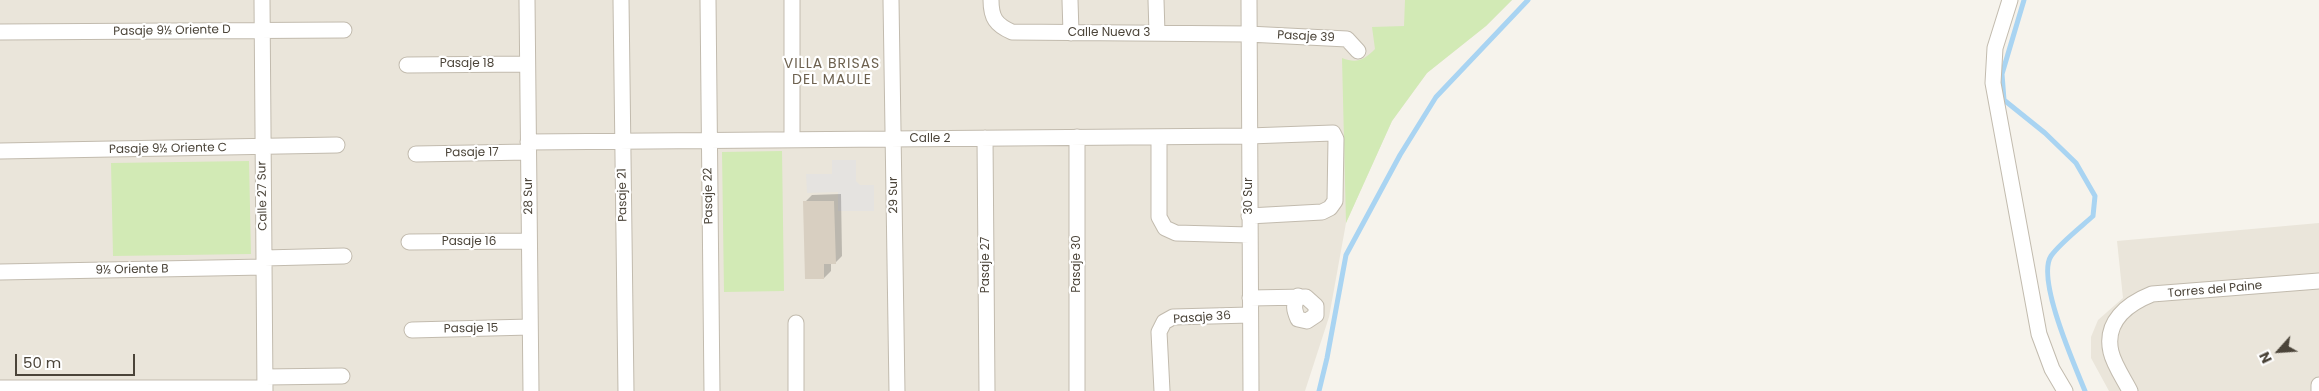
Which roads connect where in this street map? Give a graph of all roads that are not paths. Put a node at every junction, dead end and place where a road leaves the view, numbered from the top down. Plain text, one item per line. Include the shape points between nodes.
1 (262, 0) edge
2 (527, 0) edge
3 (621, 0) edge
4 (708, 0) edge
5 (792, 0) edge
6 (891, 0) edge
7 (991, 0) edge
8 (1070, 0) edge
9 (1156, 0) edge
10 (1249, 0) edge
11 (2010, 0) edge
12 (263, 30) junction
13 (344, 30) dead end
14 (0, 32) edge
15 (1071, 33) junction
16 (1157, 33) junction
17 (1248, 34) junction
18 (1358, 51) dead end
19 (527, 64) junction
20 (406, 65) dead end
21 (1249, 136) junction
22 (1159, 137) junction
23 (985, 138) junction
24 (1076, 138) junction
25 (893, 139) junction
26 (709, 140) junction
27 (792, 140) junction
28 (623, 141) junction
29 (337, 145) dead end
30 (528, 147) junction
31 (262, 148) junction
32 (0, 151) edge
33 (416, 154) dead end
34 (1249, 216) junction
35 (1250, 235) junction
36 (529, 241) junction
37 (409, 242) dead end
38 (344, 256) dead end
39 (264, 262) junction
40 (0, 272) edge
41 (2319, 281) edge
42 (1298, 296) dead end
43 (1250, 298) junction
44 (1250, 315) junction
45 (796, 323) dead end
46 (530, 327) junction
47 (412, 330) dead end
48 (342, 376) dead end
49 (265, 385) edge
50 (2319, 385) edge
51 (0, 388) edge
52 (531, 391) edge
53 (626, 391) edge
54 (712, 391) edge
55 (796, 391) edge
56 (897, 391) edge
57 (987, 391) edge
58 (1077, 391) edge
59 (1162, 391) edge
60 (1251, 391) edge
61 (2064, 391) edge
62 (2130, 391) edge
63 (2319, 391) edge

1 - 12 street, Calle 27 Sur
2 - 19 street, 28 Sur
3 - 28 street, Pasaje 21
4 - 26 street, Pasaje 22
5 - 27 street
6 - 25 street, 29 Sur
7 - 15 street, Calle Nueva 3 via 991,15 999,26 1012,32
8 - 15 street
9 - 16 street
10 - 17 street, 30 Sur
11 - 61 street via 1995,48 1993,83 2039,334
12 - 13 street, Pasaje 9½ Oriente D
12 - 14 street, Pasaje 9½ Oriente D
12 - 31 street, Calle 27 Sur
15 - 16 street, Calle Nueva 3
16 - 17 street, Calle Nueva 3
17 - 18 street, Pasaje 39 via 1347,39
17 - 21 street, 30 Sur
19 - 20 street, Pasaje 18
19 - 30 street, 28 Sur
21 - 22 street, Calle 2
21 - 34 street, 30 Sur
21 - 34 street, Calle 2 via 1333,133 1336,139 1335,201 1330,208 1322,212
22 - 24 street, Calle 2
22 - 35 street via 1159,217 1165,228 1176,233
23 - 24 street, Calle 2
23 - 25 street, Calle 2
23 - 57 street, Pasaje 27
24 - 58 street, Pasaje 30
25 - 27 street, Calle 2
25 - 56 street, 29 Sur
26 - 27 street, Calle 2
26 - 28 street, Calle 2
26 - 54 street, Pasaje 22
28 - 30 street, Calle 2
28 - 53 street, Pasaje 21
29 - 31 street, Pasaje 9½ Oriente C
30 - 33 street, Pasaje 17
30 - 36 street, 28 Sur
31 - 32 street, Pasaje 9½ Oriente C
31 - 39 street, Calle 27 Sur
34 - 35 street, 30 Sur
35 - 43 street, 30 Sur
36 - 37 street, Pasaje 16
36 - 46 street, 28 Sur
38 - 39 street, 9½ Oriente B
39 - 40 street, 9½ Oriente B
39 - 49 street, Calle 27 Sur
41 - 62 street, Torres del Paine via 2152,294 2127,307 2118,316 2110,333 2111,354
42 - 43 street
43 - 44 street, 30 Sur
44 - 59 street, Pasaje 36 via 1173,317 1164,322 1159,332
44 - 60 street, 30 Sur
45 - 55 street
46 - 47 street, Pasaje 15
46 - 52 street, 28 Sur
48 - 49 street
49 - 51 street
50 - 63 street

